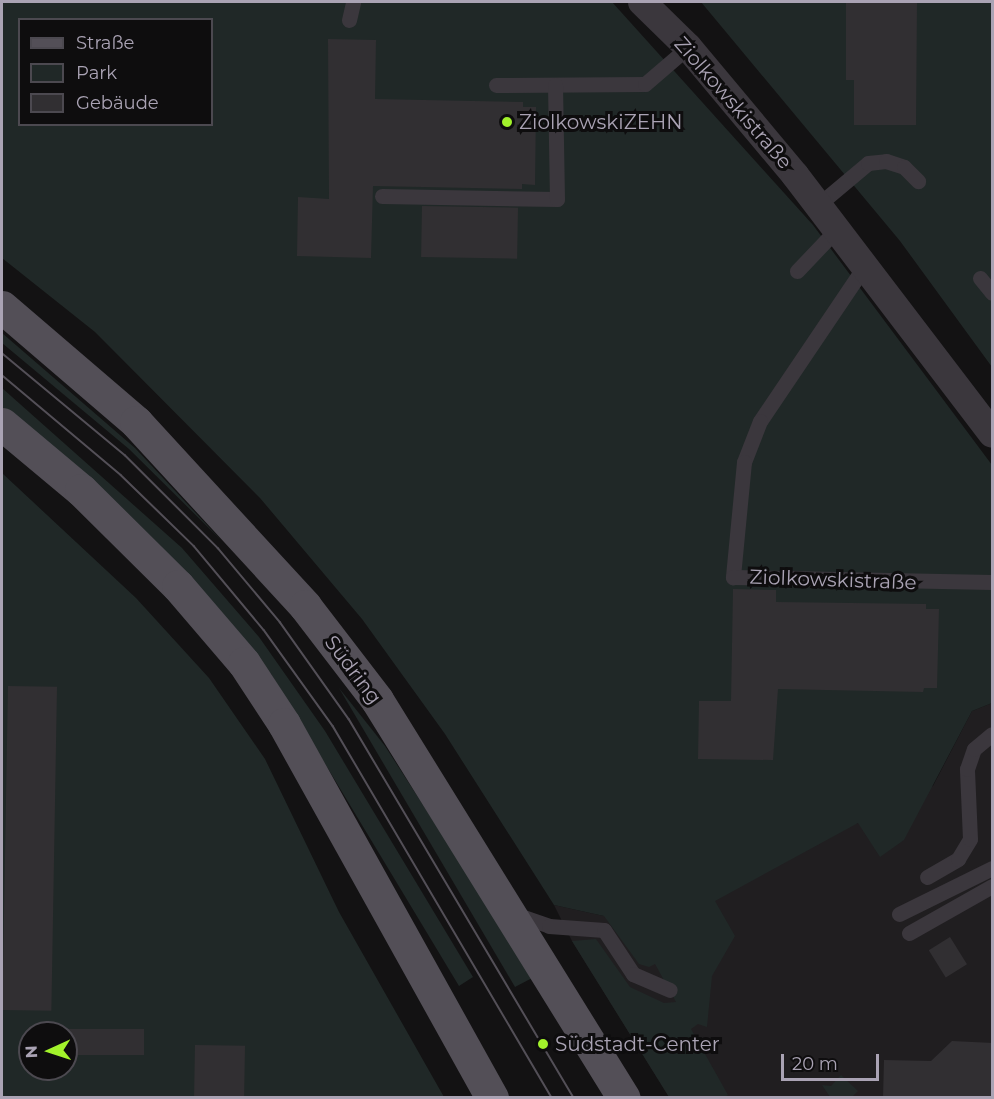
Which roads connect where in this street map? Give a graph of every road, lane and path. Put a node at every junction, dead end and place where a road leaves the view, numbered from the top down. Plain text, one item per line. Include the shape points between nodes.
1 (353, 2) edge
2 (642, 2) edge
3 (348, 20) dead end
4 (688, 48) junction
5 (496, 85) dead end
6 (555, 85) junction
7 (918, 181) dead end
8 (382, 196) dead end
9 (818, 205) junction
10 (838, 228) junction
11 (866, 264) junction
12 (797, 271) dead end
13 (980, 278) dead end
14 (993, 293) edge
15 (2, 307) edge
16 (2, 424) edge
17 (993, 434) edge
18 (993, 582) edge
19 (993, 734) edge
20 (993, 868) edge
21 (927, 877) dead end
22 (993, 886) edge
23 (512, 913) junction
24 (898, 914) dead end
25 (909, 933) dead end
26 (670, 990) dead end
27 (492, 1098) edge
28 (624, 1098) edge

1 - 3 lane
2 - 4 street, Ziolkowskistraße
4 - 6 lane via 645,84
4 - 9 street, Ziolkowskistraße
5 - 6 lane
6 - 8 lane via 557,199
7 - 9 lane via 904,168 886,161 868,163
9 - 10 street, Ziolkowskistraße
10 - 11 street, Ziolkowskistraße
10 - 12 lane
11 - 17 street, Ziolkowskistraße
11 - 18 lane, Ziolkowskistraße via 780,385 760,421 744,462 733,577
13 - 14 lane
15 - 23 main road, Südring via 136,422 305,606 377,700
16 - 27 main road via 81,490 178,586 244,663 284,724
19 - 21 lane via 974,749 967,769 970,839 958,859
20 - 24 lane
22 - 25 lane
23 - 26 lane via 549,926 604,930 633,974
23 - 28 main road, Südring

